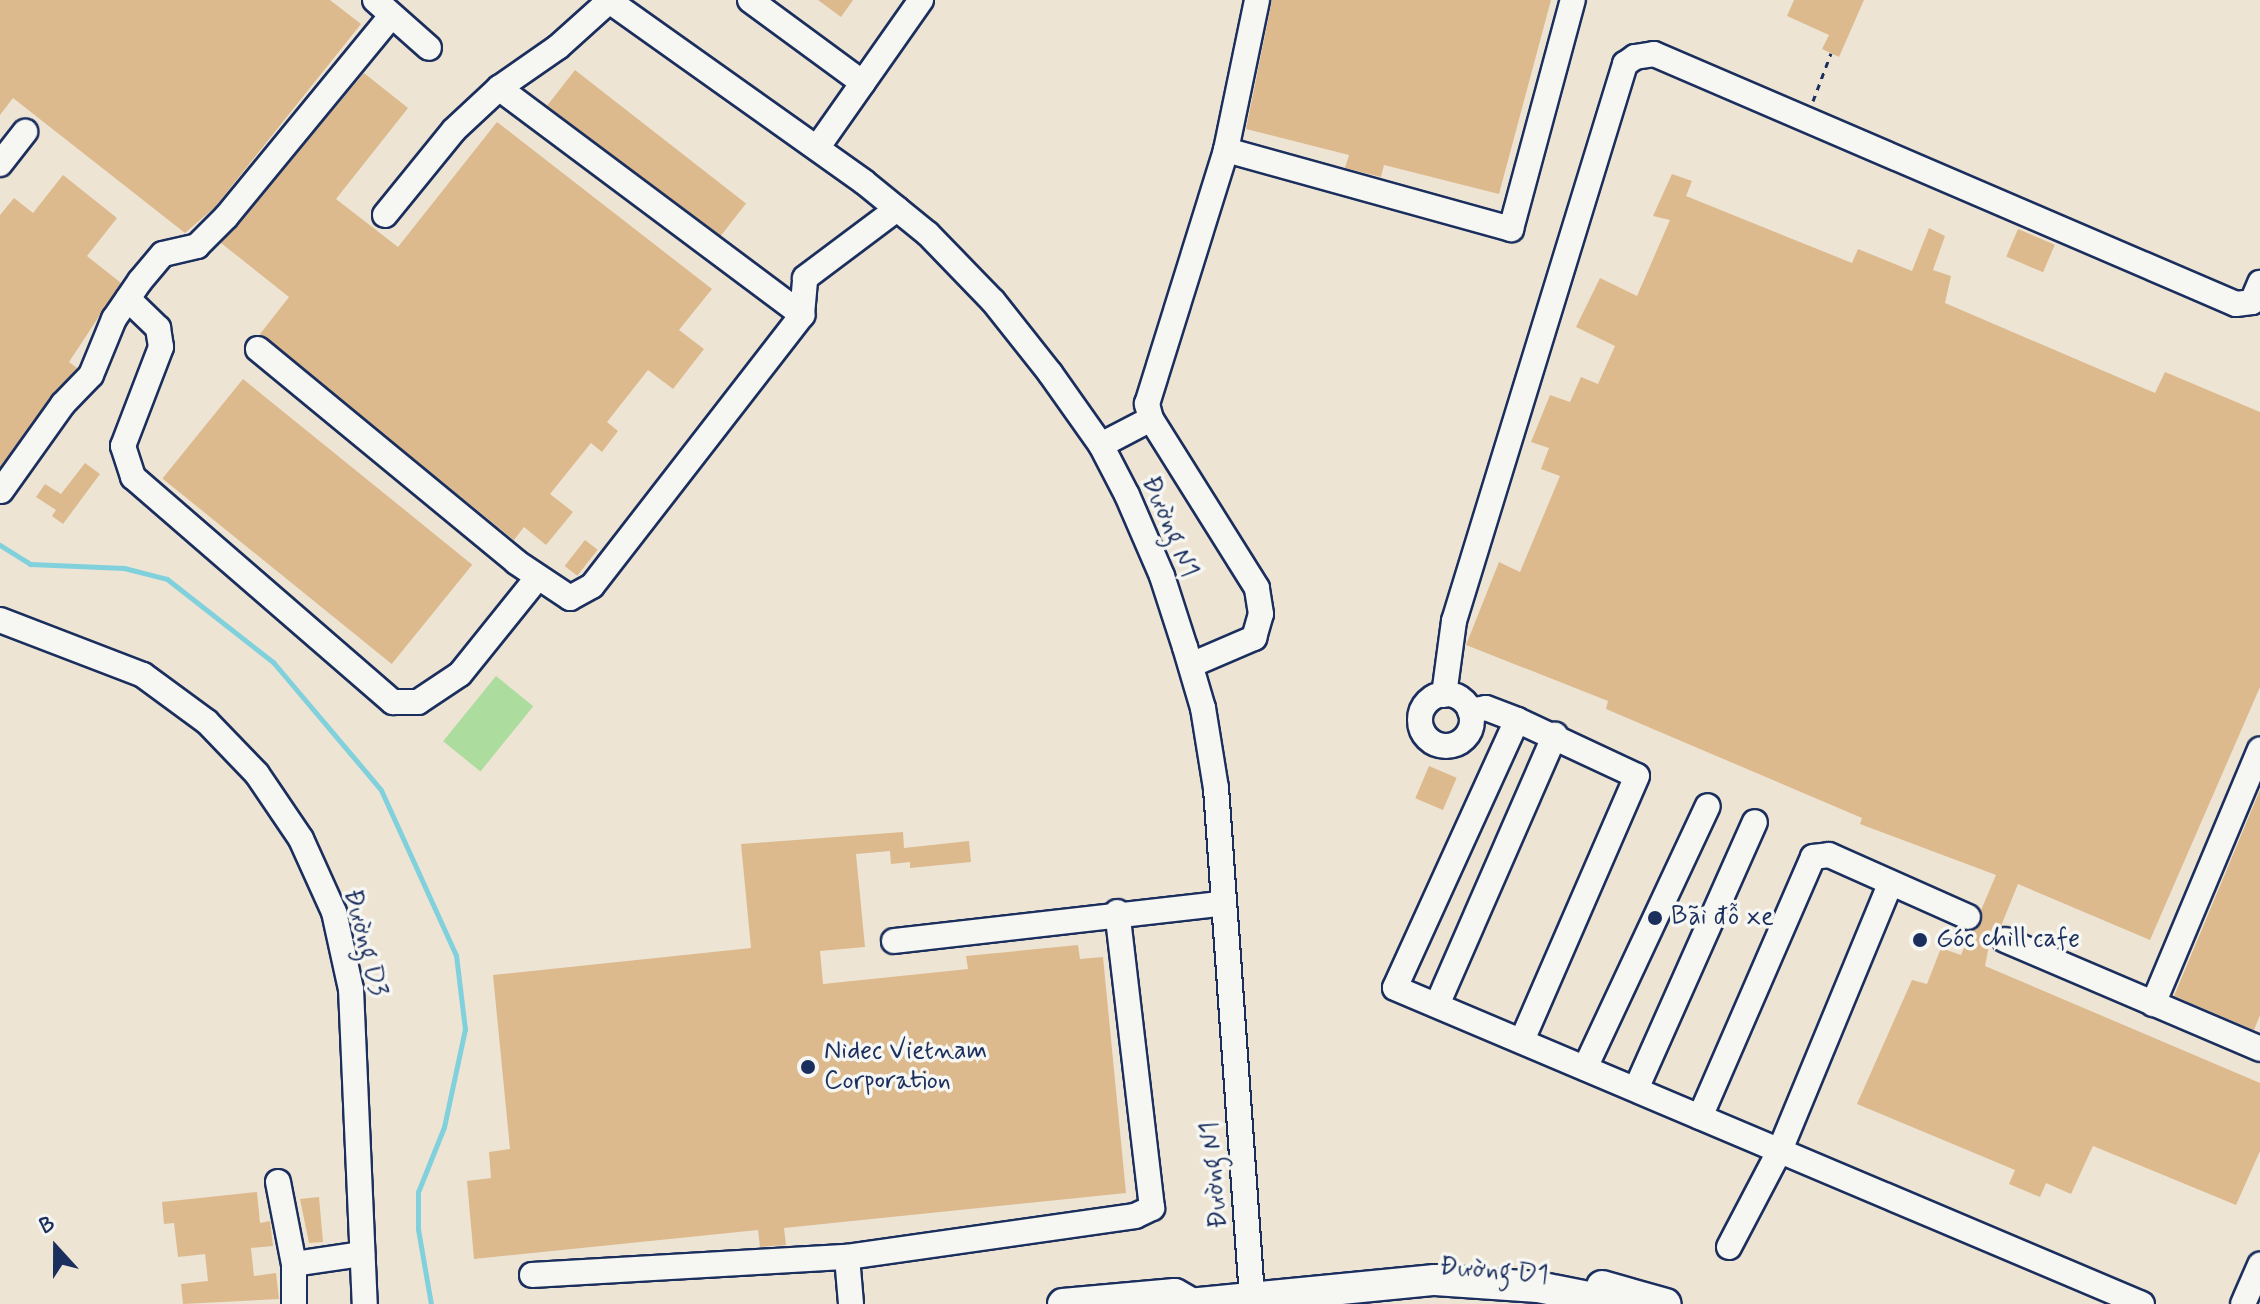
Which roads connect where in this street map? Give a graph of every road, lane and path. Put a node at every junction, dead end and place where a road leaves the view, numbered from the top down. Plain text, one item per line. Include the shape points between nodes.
1 (609, 0) edge
2 (750, 0) edge
3 (921, 0) edge
4 (1257, 0) edge
5 (1573, 0) edge
6 (383, 8) edge
7 (429, 48) dead end
8 (1831, 53) dead end
9 (863, 83) junction
10 (499, 88) junction
11 (1806, 120) junction
12 (25, 132) dead end
13 (817, 148) junction
14 (1226, 150) junction
15 (0, 164) edge
16 (897, 209) junction
17 (385, 215) dead end
18 (2260, 283) edge
19 (128, 299) junction
20 (802, 315) junction
21 (258, 349) dead end
22 (1151, 419) junction
23 (1101, 445) junction
24 (1, 491) edge
25 (538, 577) junction
26 (0, 620) edge
27 (1191, 665) junction
28 (1444, 695) junction
29 (1470, 711) junction
30 (1517, 720) junction
31 (1555, 735) junction
32 (2260, 750) edge
33 (1708, 806) dead end
34 (1755, 822) dead end
35 (1890, 885) junction
36 (1221, 904) junction
37 (1117, 912) junction
38 (1968, 917) dead end
39 (2005, 940) dead end
40 (894, 941) dead end
41 (2153, 1004) junction
42 (1437, 1005) junction
43 (1522, 1041) junction
44 (2260, 1049) edge
45 (1585, 1068) junction
46 (1636, 1089) junction
47 (1700, 1117) junction
48 (1780, 1150) junction
49 (278, 1182) dead end
50 (1729, 1247) dead end
51 (362, 1254) junction
52 (847, 1257) junction
53 (294, 1264) junction
54 (2260, 1265) edge
55 (532, 1275) dead end
56 (1324, 1289) junction
57 (1253, 1300) edge
58 (294, 1304) edge
59 (365, 1304) edge
60 (851, 1304) edge
61 (1063, 1304) edge
62 (1191, 1304) edge
63 (1623, 1304) edge
64 (1666, 1304) edge
65 (2142, 1304) edge
66 (2243, 1304) edge

1 - 10 street via 558,47
1 - 13 street, Đường N1
2 - 9 street
3 - 9 street
4 - 14 street
5 - 14 street via 1511,229
6 - 7 street
6 - 19 street via 226,217 197,246 163,254
8 - 11 path
9 - 13 street
10 - 17 street via 454,130
10 - 20 street
11 - 18 street via 2236,304 2252,302
11 - 28 street via 1654,54 1625,64 1454,621
12 - 15 street
13 - 16 street, Đường N1
14 - 22 street via 1147,404
16 - 20 street via 805,278
16 - 23 street, Đường N1 via 993,301
19 - 24 street via 91,375 63,404
19 - 25 street via 158,328 161,347 123,446 133,477 393,702 418,702 460,674
20 - 25 street via 592,586 570,598
21 - 25 street
22 - 23 street
22 - 27 street via 1257,588 1261,614 1254,638
23 - 27 street, Đường N1 via 1162,576
26 - 51 street, Đường D3 via 143,675 207,722 257,774 301,839 334,912 351,989
27 - 36 street, Đường N1 via 1216,788
28 - 29 street via 1459,698
28 - 29 street via 1429,701 1420,714 1421,730 1432,743 1447,746 1462,740 1471,727
29 - 30 street via 1486,708
30 - 31 street
30 - 42 street via 1395,988
31 - 42 street
31 - 43 street via 1637,776
32 - 41 street
33 - 45 street
34 - 46 street
35 - 38 street
35 - 47 street via 1829,855 1813,857
35 - 48 street
36 - 37 street
36 - 57 street, Đường N1
37 - 40 street
37 - 52 street via 1152,1208 1135,1216
39 - 41 street
41 - 44 street
42 - 43 street
43 - 45 street
45 - 46 street
46 - 47 street
47 - 48 street
48 - 50 street
48 - 65 street
49 - 53 street
51 - 53 street
51 - 59 street, Đường D3
52 - 55 street
52 - 60 street
53 - 58 street
54 - 66 street
56 - 57 main road, Đường D1
56 - 63 main road, Đường D1 via 1435,1280 1538,1287
56 - 64 main road, Đường D1 via 1347,1273 1499,1268 1576,1280
57 - 62 main road, Đường D1
61 - 62 main road, Đường D1 via 1175,1294

